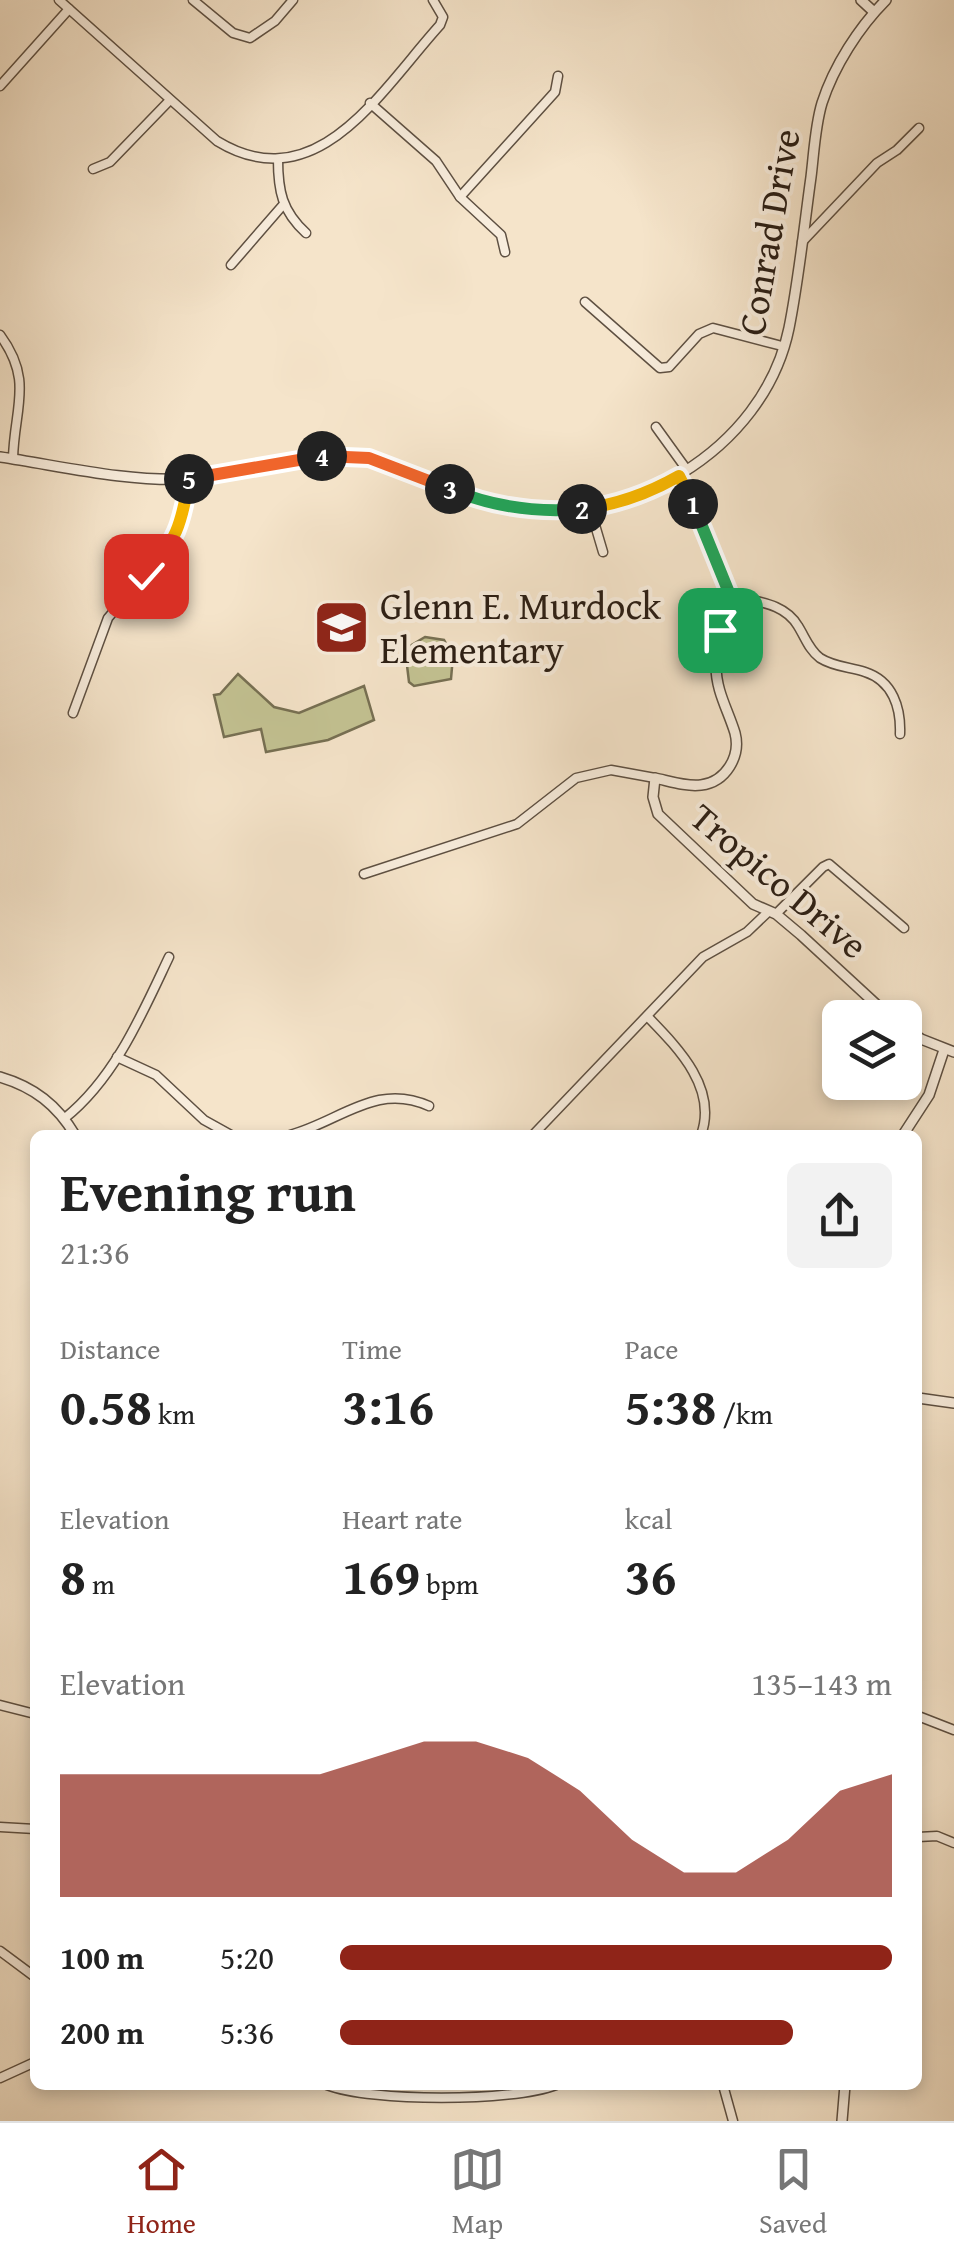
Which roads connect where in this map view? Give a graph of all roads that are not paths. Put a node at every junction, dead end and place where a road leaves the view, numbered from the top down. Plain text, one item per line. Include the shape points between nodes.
1 (59, 0) edge
2 (194, 0) edge
3 (294, 0) edge
4 (433, 0) edge
5 (861, 0) edge
6 (886, 0) edge
7 (69, 9) junction
8 (874, 12) junction
9 (558, 76) dead end
10 (0, 86) edge
11 (170, 100) junction
12 (370, 103) junction
13 (919, 128) dead end
14 (278, 159) junction
15 (93, 169) dead end
16 (460, 197) junction
17 (282, 204) junction
18 (306, 234) dead end
19 (802, 242) junction
20 (505, 252) dead end
21 (231, 265) dead end
22 (585, 302) dead end
23 (0, 335) edge
24 (782, 346) junction
25 (656, 428) dead end
26 (0, 457) edge
27 (13, 459) junction
28 (683, 473) junction
29 (190, 479) junction
30 (590, 508) junction
31 (604, 552) dead end
32 (730, 595) junction
33 (73, 713) dead end
34 (900, 734) dead end
35 (655, 778) junction
36 (364, 874) dead end
37 (772, 913) junction
38 (904, 928) dead end
39 (169, 957) dead end
40 (870, 1000) edge
41 (648, 1018) junction
42 (922, 1037) edge
43 (949, 1051) edge
44 (117, 1057) junction
45 (0, 1077) edge
46 (429, 1106) dead end
47 (66, 1118) junction
48 (72, 1130) edge
49 (222, 1130) edge
50 (302, 1130) edge
51 (538, 1130) edge
52 (703, 1130) edge
53 (906, 1130) edge
54 (922, 1399) edge
55 (954, 1403) edge
56 (0, 1705) edge
57 (30, 1713) edge
58 (922, 1718) edge
59 (954, 1730) edge
60 (0, 1827) edge
61 (30, 1829) edge
62 (922, 1837) edge
63 (954, 1842) edge
64 (0, 1951) edge
65 (30, 1973) edge
66 (30, 2064) edge
67 (0, 2078) edge
68 (346, 2090) edge
69 (462, 2090) edge
70 (534, 2090) edge
71 (724, 2090) edge
72 (845, 2090) edge
73 (465, 2095) junction
74 (733, 2121) edge
75 (842, 2121) edge

1 - 7 street
2 - 3 street via 233,33 250,38
4 - 12 street via 440,25
5 - 8 street
6 - 8 street, Conrad Drive
7 - 10 street
7 - 11 street
8 - 19 street, Conrad Drive via 822,104
9 - 16 street via 555,92
11 - 14 street via 226,147
11 - 15 street via 110,162
12 - 14 street via 328,144
12 - 16 street via 436,161
13 - 19 street
14 - 17 street
16 - 20 street via 501,234
17 - 18 street
17 - 21 street
19 - 24 street, Conrad Drive
22 - 24 street via 664,369 713,328
23 - 27 street via 14,353 22,387
24 - 28 street, Conrad Drive via 757,400 729,435
25 - 28 street
26 - 27 street, Conrad Drive
27 - 29 street, Conrad Drive
28 - 30 street, Conrad Drive
28 - 32 street
29 - 30 street, Conrad Drive via 332,454 387,462 505,506 545,512
29 - 33 street via 176,538 108,618
30 - 31 street
32 - 34 street via 777,607 820,658 878,679 898,704
32 - 35 street via 716,666 736,736 734,757 724,774 705,784
35 - 36 street via 610,770 576,778 517,824
35 - 37 street, Tropico Drive via 653,797 663,822 753,904
37 - 38 street via 828,864
37 - 40 street, Tropico Drive
37 - 41 street via 703,957
39 - 44 street
41 - 51 street
41 - 52 street via 687,1058 698,1081
42 - 43 street
43 - 53 street
44 - 47 street via 95,1092
44 - 49 street via 156,1075
45 - 47 street via 38,1093
46 - 50 street via 397,1096 377,1099
47 - 48 street
54 - 55 street
56 - 57 street
58 - 59 street
60 - 61 street
62 - 63 street
64 - 65 street
66 - 67 street
68 - 73 street
69 - 73 street
70 - 73 street via 500,2098
71 - 74 street
72 - 75 street

